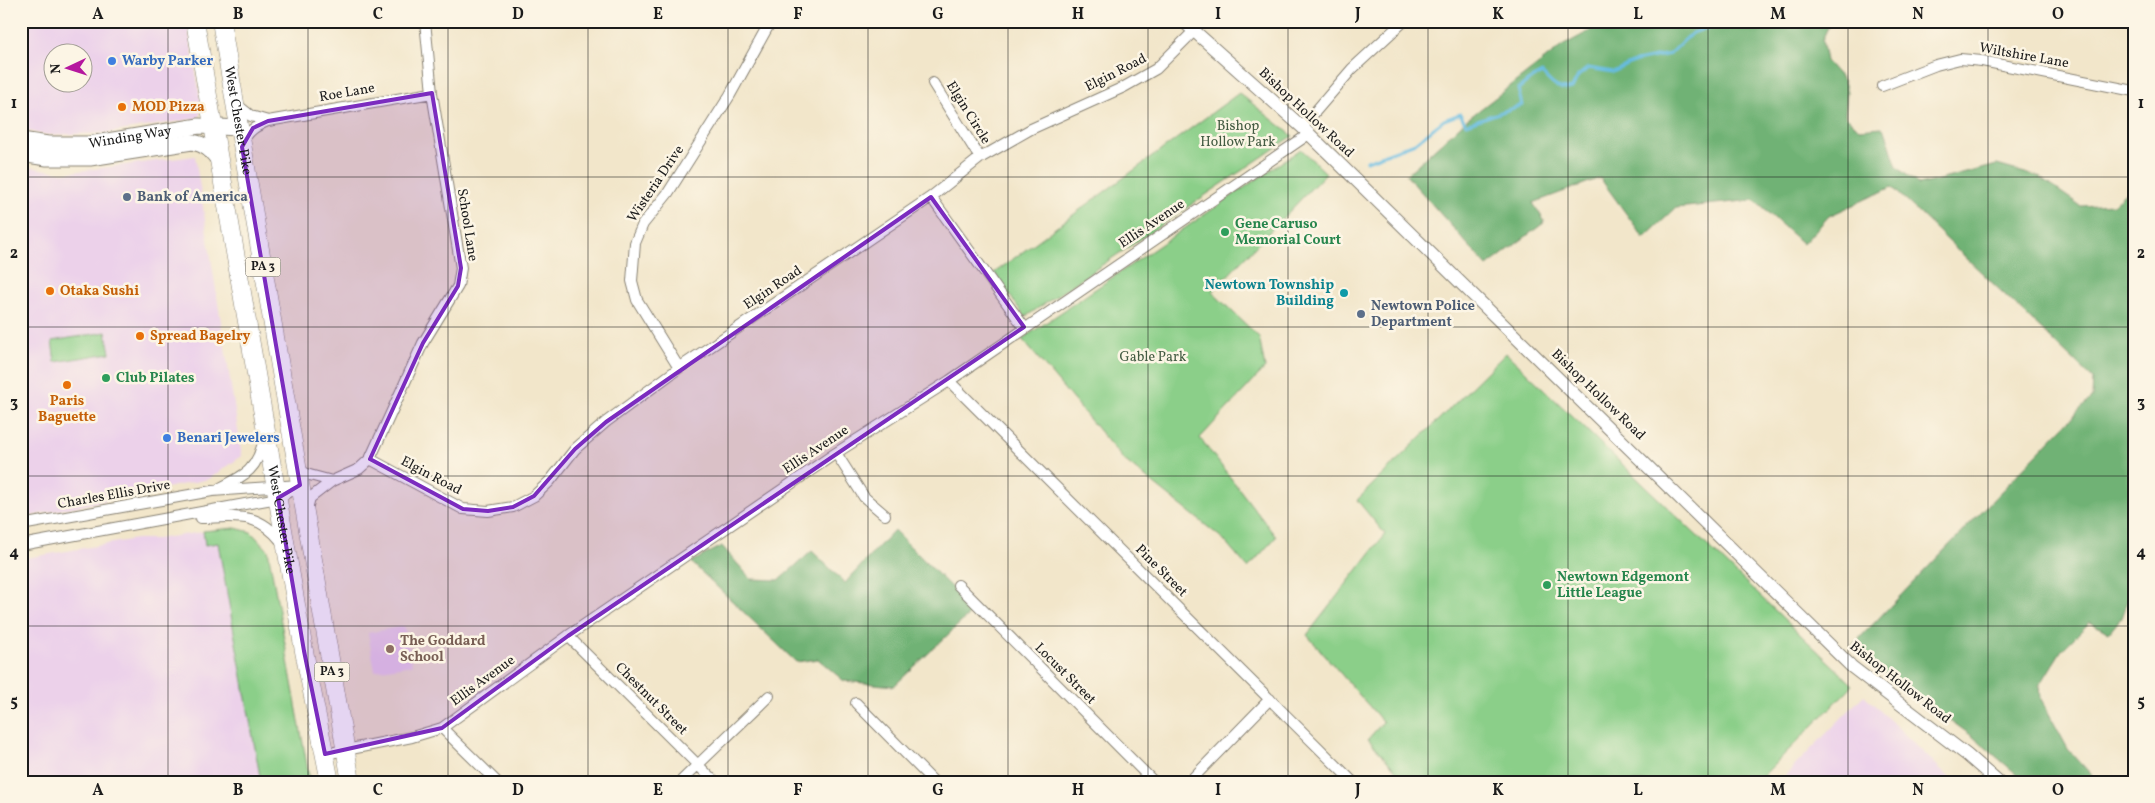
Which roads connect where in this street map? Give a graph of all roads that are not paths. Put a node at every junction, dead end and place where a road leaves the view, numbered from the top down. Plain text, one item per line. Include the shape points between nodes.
1 (195, 21) edge
2 (221, 21) edge
3 (425, 21) edge
4 (771, 21) edge
5 (1183, 21) edge
6 (1404, 21) edge
7 (1194, 31) junction
8 (933, 83) dead end
9 (1882, 86) dead end
10 (2134, 90) edge
11 (432, 93) junction
12 (235, 104) junction
13 (268, 120) junction
14 (213, 126) junction
15 (239, 128) junction
16 (1306, 131) junction
17 (21, 140) edge
18 (242, 147) junction
19 (21, 154) edge
20 (980, 158) junction
21 (219, 161) junction
22 (931, 197) junction
23 (1024, 327) junction
24 (679, 368) junction
25 (949, 381) junction
26 (263, 416) junction
27 (836, 453) junction
28 (370, 459) junction
29 (299, 476) junction
30 (332, 481) junction
31 (212, 491) junction
32 (277, 492) junction
33 (306, 512) junction
34 (885, 515) dead end
35 (165, 519) junction
36 (21, 525) edge
37 (21, 545) edge
38 (287, 555) junction
39 (958, 585) dead end
40 (568, 636) junction
41 (769, 696) dead end
42 (1270, 700) junction
43 (856, 704) dead end
44 (442, 728) junction
45 (346, 750) junction
46 (325, 754) junction
47 (698, 764) junction
48 (330, 782) edge
49 (351, 782) edge
50 (497, 782) edge
51 (680, 782) edge
52 (715, 782) edge
53 (934, 782) edge
54 (1154, 782) edge
55 (1188, 782) edge
56 (1354, 782) edge
57 (1998, 782) edge

1 - 14 highway, West Chester Pike / PA 3
2 - 12 highway, West Chester Pike / PA 3
3 - 11 street, School Lane
4 - 24 street, Wisteria Drive via 730,95 668,193 643,224 635,243 632,281 637,300
5 - 7 street, Bishop Hollow Road
6 - 16 street, Ellis Avenue via 1352,69
7 - 16 street, Bishop Hollow Road
7 - 20 street, Elgin Road via 1156,69 1031,129
8 - 20 street, Elgin Circle
9 - 10 street, Wiltshire Lane via 1960,59
11 - 13 street, Roe Lane
11 - 28 street, School Lane via 461,268 458,286 423,343
12 - 13 street, Roe Lane via 251,116
12 - 15 highway, West Chester Pike / PA 3
13 - 18 street, Roe Lane via 247,134
14 - 15 main road, Winding Way
14 - 17 main road, Winding Way via 89,144
14 - 21 highway, West Chester Pike / PA 3
15 - 18 highway, West Chester Pike / PA 3
16 - 23 street, Ellis Avenue
16 - 57 street, Bishop Hollow Road via 1852,667
18 - 29 highway, West Chester Pike / PA 3
19 - 21 main road, Winding Way via 90,158 192,142 212,151
20 - 22 street, Elgin Road
21 - 26 highway, West Chester Pike / PA 3
22 - 23 street
22 - 24 street, Elgin Road
23 - 25 street, Ellis Avenue
24 - 28 street, Elgin Road via 606,422 575,449 534,496 513,507 488,512 463,508
25 - 27 street, Ellis Avenue
25 - 42 street, Pine Street
26 - 31 street, Charles Ellis Drive via 264,438 256,463 245,475
26 - 32 highway, West Chester Pike / PA 3
27 - 34 street via 864,497
27 - 40 street, Ellis Avenue
28 - 30 street, School Lane via 348,475
29 - 30 street via 306,474
29 - 32 street, Charles Ellis Drive
29 - 33 highway, West Chester Pike / PA 3
30 - 33 street, School Lane via 310,498
31 - 32 street, Charles Ellis Drive
31 - 36 street, Charles Ellis Drive
32 - 35 street, Charles Ellis Drive
32 - 38 highway, West Chester Pike / PA 3
33 - 45 highway, West Chester Pike / PA 3
35 - 37 street, Charles Ellis Drive
35 - 38 street, Charles Ellis Drive via 254,518 278,536
38 - 46 highway, West Chester Pike / PA 3
39 - 54 street, Locust Street
40 - 44 street, Ellis Avenue
40 - 47 street, Chestnut Street
41 - 47 street
42 - 55 street
42 - 56 street, Pine Street
43 - 53 street
44 - 45 street, Ellis Avenue
44 - 50 street
45 - 46 street, Ellis Avenue
45 - 49 highway, West Chester Pike / PA 3
46 - 48 highway, West Chester Pike / PA 3
47 - 51 street
47 - 52 street, Chestnut Street

